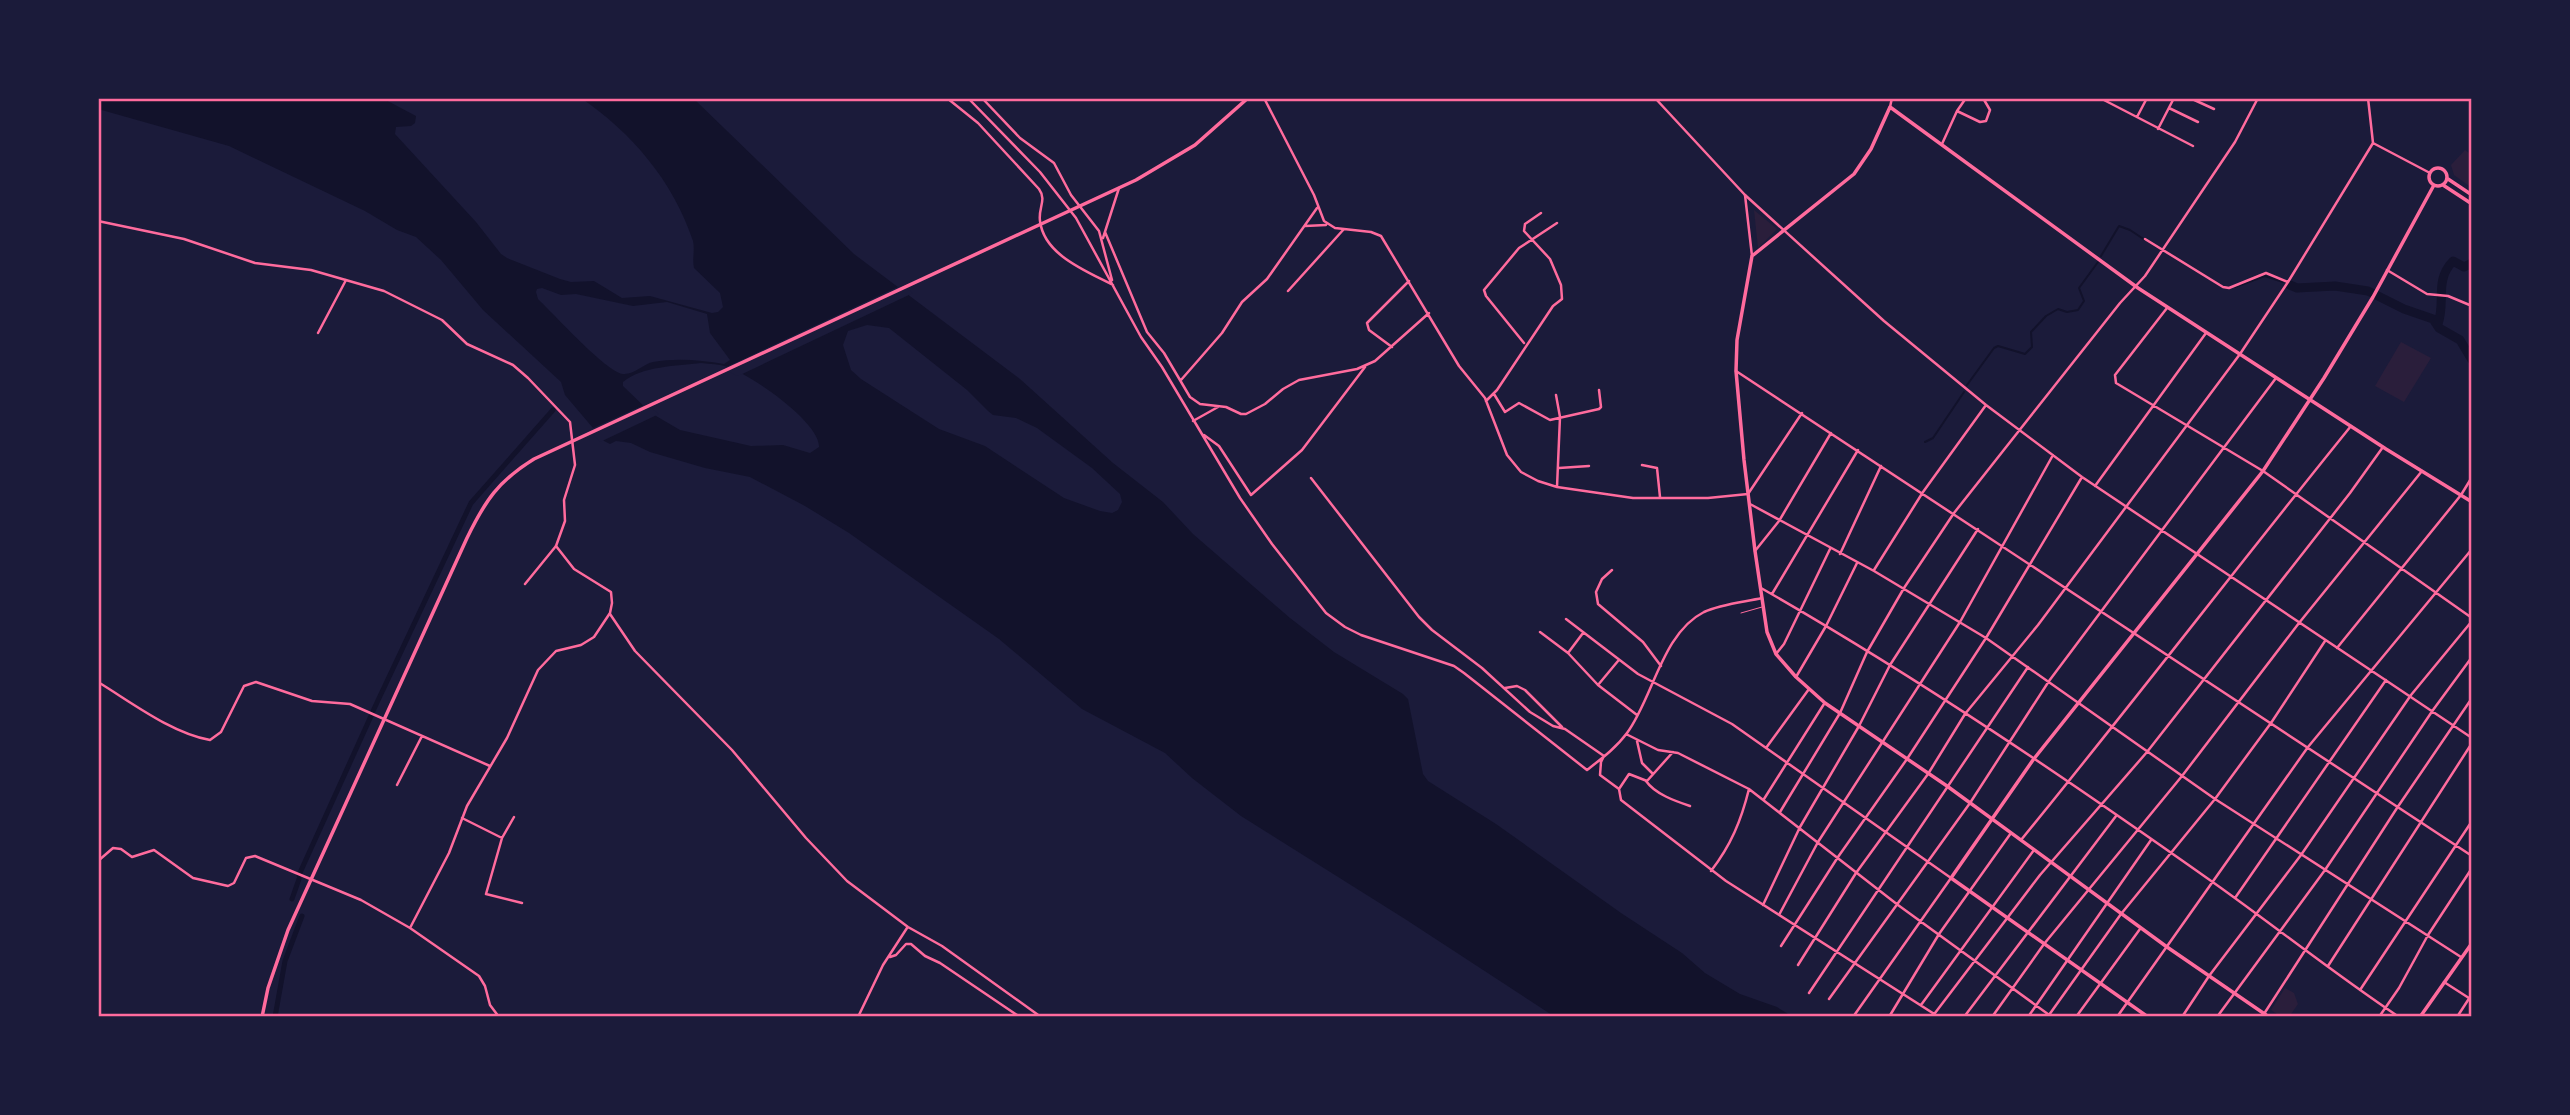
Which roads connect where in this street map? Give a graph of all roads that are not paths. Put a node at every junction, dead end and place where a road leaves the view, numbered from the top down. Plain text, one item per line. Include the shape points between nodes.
1 (947, 98) edge
2 (968, 98) edge
3 (982, 98) edge
4 (1248, 98) edge
5 (1264, 98) edge
6 (1655, 98) edge
7 (1892, 98) edge
8 (1966, 98) edge
9 (1983, 98) edge
10 (2100, 98) edge
11 (2117, 98) edge
12 (2147, 98) edge
13 (2174, 98) edge
14 (2190, 98) edge
15 (2258, 98) edge
16 (2368, 98) edge
17 (2113, 105) junction
18 (1890, 107) junction
19 (2169, 108) junction
20 (2214, 109) dead end
21 (1957, 111) junction
22 (2137, 117) junction
23 (2198, 122) dead end
24 (2158, 129) junction
25 (2373, 142) junction
26 (1942, 144) junction
27 (2193, 146) dead end
28 (2430, 173) junction
29 (2447, 179) junction
30 (2434, 185) junction
31 (2443, 185) junction
32 (1119, 188) junction
33 (1745, 195) junction
34 (2472, 195) edge
35 (2472, 204) edge
36 (1318, 206) junction
37 (1541, 213) dead end
38 (98, 221) edge
39 (1558, 223) dead end
40 (1328, 225) junction
41 (1305, 226) junction
42 (1344, 229) junction
43 (1784, 230) junction
44 (1105, 232) junction
45 (1102, 239) junction
46 (2145, 239) dead end
47 (1532, 241) junction
48 (2162, 250) junction
49 (1752, 256) junction
50 (2387, 270) junction
51 (346, 279) junction
52 (1409, 281) junction
53 (2288, 282) junction
54 (1113, 285) junction
55 (2136, 287) junction
56 (1288, 292) dead end
57 (2472, 306) edge
58 (2167, 307) junction
59 (1429, 313) junction
60 (318, 333) dead end
61 (2206, 333) junction
62 (1525, 345) junction
63 (1392, 347) junction
64 (2240, 354) junction
65 (1366, 366) junction
66 (1736, 371) junction
67 (2276, 378) junction
68 (1181, 380) junction
69 (1600, 390) dead end
70 (1494, 394) junction
71 (1556, 396) dead end
72 (2310, 399) junction
73 (1486, 401) junction
74 (1986, 405) junction
75 (2156, 405) junction
76 (1220, 406) junction
77 (1802, 413) junction
78 (1560, 417) junction
79 (1193, 421) junction
80 (2188, 424) junction
81 (2351, 426) junction
82 (2020, 430) junction
83 (1201, 433) junction
84 (1831, 433) junction
85 (2225, 447) junction
86 (2383, 447) junction
87 (1858, 450) junction
88 (2053, 455) junction
89 (1642, 465) dead end
90 (1589, 466) dead end
91 (1881, 466) junction
92 (1559, 468) junction
93 (2263, 471) junction
94 (2422, 471) junction
95 (2082, 477) junction
96 (2472, 477) edge
97 (1311, 478) dead end
98 (2095, 486) junction
99 (1557, 487) junction
100 (1923, 492) junction
101 (1748, 494) junction
102 (2295, 494) junction
103 (2460, 495) junction
104 (1660, 498) junction
105 (2472, 502) edge
106 (1749, 504) junction
107 (2125, 506) junction
108 (1954, 513) junction
109 (2330, 519) junction
110 (1779, 521) junction
111 (1978, 528) junction
112 (2161, 531) junction
113 (1805, 535) junction
114 (2364, 543) junction
115 (2001, 545) junction
116 (556, 546) junction
117 (1830, 549) junction
118 (2472, 550) edge
119 (1755, 551) junction
120 (1840, 554) junction
121 (2197, 555) junction
122 (1857, 562) junction
123 (2030, 564) junction
124 (2402, 567) junction
125 (1612, 570) dead end
126 (1874, 571) junction
127 (2229, 577) junction
128 (526, 584) dead end
129 (1760, 588) junction
130 (2066, 588) junction
131 (1904, 589) junction
132 (2437, 593) junction
133 (1772, 594) junction
134 (1762, 598) junction
135 (2266, 601) junction
136 (1929, 603) junction
137 (1763, 607) junction
138 (2101, 611) junction
139 (1800, 612) junction
140 (610, 613) junction
141 (1741, 613) dead end
142 (1566, 619) dead end
143 (2472, 620) edge
144 (1960, 622) junction
145 (2299, 623) junction
146 (1826, 626) junction
147 (1540, 632) dead end
148 (1583, 633) junction
149 (2134, 634) junction
150 (1986, 638) junction
151 (2325, 640) junction
152 (2337, 648) junction
153 (1867, 652) junction
154 (1568, 653) junction
155 (1776, 654) junction
156 (2013, 656) junction
157 (2168, 656) junction
158 (2472, 657) edge
159 (1618, 660) junction
160 (1890, 665) junction
161 (1661, 666) junction
162 (2028, 666) junction
163 (2370, 670) junction
164 (1796, 677) junction
165 (2203, 679) junction
166 (2386, 680) junction
167 (2049, 681) junction
168 (98, 682) edge
169 (1652, 684) junction
170 (1598, 685) junction
171 (1919, 685) junction
172 (1505, 688) junction
173 (1808, 689) junction
174 (2411, 695) junction
175 (2472, 698) edge
176 (1945, 702) junction
177 (2238, 702) junction
178 (1825, 703) junction
179 (2079, 703) junction
180 (2433, 710) junction
181 (1840, 713) junction
182 (1965, 714) junction
183 (1637, 715) junction
184 (384, 718) junction
185 (2271, 723) junction
186 (2453, 724) junction
187 (1859, 726) junction
188 (2113, 727) junction
189 (1987, 728) junction
190 (1565, 729) junction
191 (1626, 734) junction
192 (422, 736) junction
193 (2472, 738) edge
194 (1637, 740) junction
195 (1882, 742) junction
196 (2009, 743) junction
197 (2472, 743) edge
198 (2308, 747) junction
199 (1766, 748) junction
200 (1673, 752) junction
201 (2147, 752) junction
202 (1604, 756) junction
203 (1907, 759) junction
204 (2033, 760) junction
205 (1786, 762) junction
206 (2329, 762) junction
207 (490, 766) junction
208 (1653, 774) junction
209 (1928, 774) junction
210 (1804, 775) junction
211 (2182, 776) junction
212 (2354, 779) junction
213 (1646, 781) junction
214 (2068, 783) junction
215 (397, 785) dead end
216 (1947, 786) junction
217 (1822, 787) junction
218 (1619, 789) junction
219 (1749, 789) junction
220 (2376, 794) junction
221 (1764, 799) junction
222 (2215, 799) junction
223 (1843, 802) junction
224 (1970, 803) junction
225 (1690, 806) dead end
226 (2102, 806) junction
227 (2397, 808) junction
228 (1780, 812) junction
229 (2116, 816) junction
230 (514, 817) dead end
231 (1865, 817) junction
232 (461, 818) junction
233 (1990, 818) junction
234 (2472, 821) edge
235 (2421, 822) junction
236 (2253, 824) junction
237 (1800, 827) junction
238 (2137, 830) junction
239 (1885, 832) junction
240 (2011, 833) junction
241 (502, 838) junction
242 (2276, 839) junction
243 (2021, 840) junction
244 (2151, 840) junction
245 (1818, 842) junction
246 (2455, 845) junction
247 (1907, 847) junction
248 (2034, 850) junction
249 (2172, 854) junction
250 (2301, 855) junction
251 (2472, 856) edge
252 (1838, 857) junction
253 (98, 861) edge
254 (1927, 862) junction
255 (2051, 862) junction
256 (2472, 868) edge
257 (2325, 870) junction
258 (1711, 871) junction
259 (1856, 873) junction
260 (2070, 876) junction
261 (1951, 878) junction
262 (311, 880) junction
263 (2211, 881) junction
264 (2348, 886) junction
265 (1878, 889) junction
266 (2088, 889) junction
267 (1969, 890) junction
268 (2235, 898) junction
269 (2371, 900) junction
270 (2106, 903) junction
271 (522, 904) dead end
272 (1763, 905) junction
273 (1898, 905) junction
274 (1992, 907) junction
275 (2122, 914) junction
276 (1779, 915) junction
277 (2258, 915) junction
278 (2008, 918) junction
279 (2404, 920) junction
280 (1920, 921) junction
281 (1795, 925) junction
282 (410, 928) junction
283 (908, 928) junction
284 (2141, 928) junction
285 (2027, 932) junction
286 (2279, 932) junction
287 (1939, 934) junction
288 (2428, 935) junction
289 (1815, 938) junction
290 (2472, 943) edge
291 (2044, 944) junction
292 (1781, 946) dead end
293 (2167, 947) junction
294 (1836, 950) junction
295 (1961, 950) junction
296 (2306, 951) junction
297 (890, 957) junction
298 (2461, 957) junction
299 (1975, 961) junction
300 (2067, 961) junction
301 (1856, 963) junction
302 (1798, 965) dead end
303 (2328, 967) junction
304 (2081, 971) junction
305 (1994, 976) junction
306 (2209, 976) junction
307 (1880, 978) junction
308 (2444, 982) junction
309 (2100, 984) junction
310 (2012, 989) junction
311 (2360, 990) junction
312 (1809, 993) dead end
313 (1903, 993) junction
314 (2234, 993) junction
315 (2471, 998) edge
316 (1829, 999) dead end
317 (2127, 1003) junction
318 (1921, 1004) junction
319 (2036, 1005) junction
320 (2385, 1007) junction
321 (1933, 1015) edge
322 (2051, 1016) edge
323 (2265, 1016) edge
324 (262, 1017) edge
325 (499, 1017) edge
326 (858, 1017) edge
327 (1020, 1017) edge
328 (1041, 1017) edge
329 (1853, 1017) edge
330 (1889, 1017) edge
331 (1939, 1017) edge
332 (1964, 1017) edge
333 (1992, 1017) edge
334 (2028, 1017) edge
335 (2076, 1017) edge
336 (2118, 1017) edge
337 (2148, 1017) edge
338 (2182, 1017) edge
339 (2217, 1017) edge
340 (2379, 1017) edge
341 (2399, 1017) edge
342 (2420, 1017) edge
343 (2457, 1017) edge

1 - 54 street via 978,123 1039,189 1044,200 1041,228 1048,243
2 - 54 street via 1040,172 1076,218
3 - 45 street via 1035,151 1051,159
4 - 32 main road via 1195,145
5 - 36 street
6 - 33 street
7 - 18 street
8 - 21 street
9 - 21 street via 1990,107 1986,121
10 - 17 street
11 - 17 street
12 - 22 street
13 - 19 street
14 - 20 street
15 - 48 street via 2235,142
16 - 25 street
17 - 22 street
18 - 26 main road
18 - 43 main road via 1854,174
19 - 23 street
19 - 24 street
21 - 26 street
22 - 24 street
24 - 27 street
25 - 28 street
25 - 53 street
26 - 55 main road
28 - 29 main road via 2442,169
28 - 30 main road
29 - 31 main road
29 - 34 main road
30 - 31 main road
30 - 50 main road
31 - 35 main road
32 - 44 street
32 - 184 main road via 512,473 493,491 467,538
33 - 43 street
33 - 49 street
36 - 40 street
36 - 41 street
37 - 47 street via 1525,224 1524,231
38 - 51 street via 184,239 255,263
39 - 47 street
40 - 41 street
40 - 42 street
41 - 68 street via 1267,279 1242,302
42 - 52 street via 1379,234
42 - 56 street
43 - 49 main road
43 - 74 street
44 - 45 street
44 - 68 street via 1147,332
45 - 54 street
46 - 48 street
47 - 62 street via 1550,259 1563,295
47 - 62 street via 1519,248 1484,290
48 - 53 street via 2223,287 2266,273
48 - 55 street
49 - 66 main road
50 - 57 street via 2427,294
50 - 72 main road
51 - 60 street
51 - 116 street via 384,290 442,320 467,344 513,365 565,415 575,459
52 - 59 street
52 - 63 street via 1367,323 1369,330
53 - 64 street
54 - 79 street
55 - 58 main road
55 - 82 street
58 - 61 main road
58 - 75 street via 2115,375 2116,383
59 - 63 street
59 - 73 street via 1459,366
61 - 64 main road
61 - 75 street
62 - 70 street
63 - 65 street
64 - 67 main road
64 - 80 street
65 - 76 street via 1299,380 1246,414
65 - 83 street via 1301,450 1251,495 1219,446
66 - 77 street
66 - 101 main road
67 - 72 main road
67 - 85 street
68 - 76 street via 1197,403
69 - 78 street via 1599,410
70 - 73 street
70 - 78 street via 1505,412 1519,403 1545,419
71 - 78 street
72 - 81 main road
72 - 93 main road
73 - 99 street via 1511,462 1530,478
74 - 82 street
74 - 100 street
75 - 80 street
75 - 98 street
76 - 79 street
77 - 84 street
77 - 101 street
78 - 92 street
79 - 83 street
80 - 85 street
80 - 107 street
81 - 86 main road
81 - 102 street
82 - 88 street
82 - 108 street
83 - 202 street via 1272,544 1326,612 1361,635 1454,666 1587,770
84 - 87 street
84 - 110 street
85 - 93 street
85 - 112 street
86 - 94 main road
86 - 109 street
87 - 91 street
87 - 113 street
88 - 95 street
88 - 115 street
89 - 104 street via 1657,468
90 - 92 street
91 - 100 street
91 - 120 street
92 - 99 street
93 - 102 street
93 - 121 main road
94 - 103 main road
94 - 114 street
95 - 98 street
95 - 123 street
96 - 103 street
97 - 172 street via 1419,617
98 - 107 street
99 - 104 street
100 - 108 street
100 - 126 street
101 - 104 street
101 - 106 main road
102 - 109 street
102 - 127 street
103 - 105 main road
103 - 124 street
106 - 110 street
106 - 119 main road
107 - 112 street
107 - 130 street
108 - 111 street
108 - 131 street
109 - 114 street
109 - 135 street
110 - 113 street
110 - 119 street
111 - 115 street
111 - 136 street
112 - 121 street
112 - 138 street
113 - 117 street
113 - 133 street
114 - 124 street
114 - 145 street
115 - 123 street
115 - 144 street
116 - 128 street
116 - 140 street via 574,569 611,592
117 - 120 street
117 - 139 street
118 - 132 street
119 - 129 main road
120 - 122 street
121 - 127 street
121 - 149 main road
122 - 126 street
122 - 146 street
123 - 130 street
123 - 150 street
124 - 132 street
124 - 152 street
125 - 161 street via 1596,592 1598,604 1643,642
126 - 131 street
127 - 135 street
127 - 157 street
129 - 133 street
129 - 134 main road
130 - 138 street
130 - 156 street
131 - 136 street
131 - 153 street
132 - 143 street
132 - 163 street
133 - 139 street
134 - 137 main road
134 - 161 street via 1706,611 1688,622
135 - 145 street
135 - 165 street
136 - 144 street
136 - 160 street
137 - 141 lane
137 - 155 main road
138 - 149 street
138 - 167 street
139 - 146 street
139 - 155 street
140 - 207 street via 594,637 556,650 538,670
140 - 283 street via 635,651 732,750 825,858
142 - 148 street
143 - 174 street
144 - 150 street
144 - 171 street
145 - 151 street
145 - 177 street
146 - 153 street
146 - 164 street
147 - 154 street
148 - 154 street
148 - 159 street
149 - 157 street
149 - 179 main road
150 - 156 street
150 - 176 street
151 - 152 street
151 - 185 street
152 - 163 street
153 - 160 street
153 - 181 street
154 - 170 street
155 - 164 main road
156 - 162 street
156 - 182 street
157 - 165 street
157 - 188 street
158 - 180 street
159 - 169 street
159 - 170 street
160 - 171 street
160 - 187 street
161 - 169 street
162 - 167 street
162 - 189 street
163 - 166 street
163 - 198 street
164 - 173 main road
165 - 177 street
165 - 201 street
166 - 174 street
166 - 206 street
167 - 179 street
167 - 196 street
168 - 184 street via 159,719 210,740 221,732 244,686 252,682 313,701 349,704
169 - 183 street
169 - 199 street via 1719,716
170 - 183 street
171 - 176 street
171 - 195 street
172 - 190 street via 1530,712
172 - 190 street via 1525,690
173 - 178 main road
173 - 199 street
174 - 180 street
174 - 212 street
175 - 186 street
176 - 182 street
176 - 203 street
177 - 185 street
177 - 211 street
178 - 181 main road
178 - 205 street
179 - 188 street
179 - 204 main road
180 - 186 street
180 - 220 street
181 - 187 main road
181 - 210 street
182 - 189 street
182 - 209 street
183 - 191 street
184 - 192 street
184 - 262 main road
185 - 198 street
185 - 222 street
186 - 193 street
186 - 227 street
187 - 195 main road
187 - 217 street
188 - 201 street
188 - 214 street
189 - 196 street
189 - 216 street
190 - 202 street
191 - 194 street
191 - 202 street
192 - 207 street
192 - 215 street
194 - 200 street
194 - 208 street via 1642,763
195 - 203 main road
195 - 223 street
196 - 204 street
196 - 224 street
197 - 235 street
198 - 206 street
198 - 236 street
199 - 205 street
200 - 208 street
200 - 219 street
201 - 211 street
201 - 226 street
202 - 218 street via 1600,775
203 - 209 main road
203 - 231 street
204 - 214 street
204 - 233 main road
205 - 210 street
205 - 221 street
206 - 212 street
206 - 242 street
207 - 232 street
208 - 213 street
209 - 216 main road
209 - 239 street
210 - 217 street
210 - 228 street
211 - 222 street
211 - 238 street
212 - 220 street
212 - 250 street
213 - 218 street via 1631,773
213 - 225 street via 1651,788
214 - 226 street
214 - 243 street
216 - 224 main road
216 - 247 street
217 - 223 street
217 - 237 street
218 - 258 street via 1621,800
219 - 221 street
219 - 258 street via 1736,834
220 - 227 street
220 - 257 street
221 - 228 street
222 - 236 street
222 - 249 street
223 - 231 street
223 - 245 street
224 - 233 main road
224 - 254 street
226 - 229 street
226 - 255 street
227 - 235 street
227 - 264 street
228 - 237 street
229 - 238 street
229 - 260 street
230 - 241 street
231 - 239 street
231 - 252 street
232 - 241 street
232 - 282 street via 449,853
233 - 240 main road
233 - 261 main road
234 - 246 street
235 - 246 street
235 - 269 street
236 - 242 street
236 - 263 street
237 - 245 street
237 - 272 street
238 - 244 street
238 - 266 street
239 - 247 street
239 - 259 street
240 - 243 main road
240 - 267 street
241 - 271 street via 486,894
242 - 250 street
242 - 268 street
243 - 248 main road
244 - 249 street
244 - 270 street
245 - 252 street
245 - 276 street
246 - 251 street
246 - 279 street
247 - 254 street
247 - 265 street
248 - 255 main road
248 - 274 street
249 - 263 street
249 - 275 street
250 - 257 street
250 - 277 street
252 - 259 street
252 - 281 street
253 - 262 street via 113,848 132,857 154,850 193,878 228,886 251,856
254 - 261 street
254 - 273 street
255 - 260 main road
255 - 278 street
256 - 288 street
257 - 264 street
257 - 286 street
258 - 272 street
259 - 265 street
259 - 289 street
260 - 266 main road
260 - 285 street
261 - 267 main road
261 - 280 street
262 - 282 street via 361,900
262 - 324 main road via 279,954
263 - 268 street
263 - 293 street
264 - 269 street
264 - 296 street
265 - 273 street
265 - 294 street
266 - 270 main road
266 - 291 street
267 - 274 main road
267 - 287 street
268 - 277 street
269 - 279 street
269 - 303 street
270 - 275 main road
270 - 300 street
272 - 276 street
273 - 280 street
273 - 301 street
274 - 278 main road
274 - 295 street
275 - 284 main road
275 - 304 street
276 - 281 street
277 - 286 street
277 - 306 street
278 - 285 main road
278 - 299 street
279 - 288 street
279 - 311 street
280 - 287 street
280 - 307 street
281 - 289 street
281 - 292 street
282 - 325 street via 478,976
283 - 297 street
283 - 328 street via 943,946
284 - 293 main road
284 - 309 street
285 - 291 main road
285 - 305 street
286 - 296 street
286 - 314 street
287 - 295 street
287 - 313 street
288 - 298 street
288 - 320 street
289 - 294 street
289 - 302 street
290 - 298 main road
291 - 300 main road
291 - 310 street
293 - 306 main road
293 - 317 street
294 - 301 street
294 - 312 street
295 - 299 street
295 - 318 street
296 - 303 street
296 - 323 street
297 - 326 street
297 - 327 street via 911,944
298 - 308 main road
299 - 305 street
299 - 321 street
300 - 304 main road
300 - 319 street
301 - 307 street
301 - 316 street
303 - 311 street
304 - 309 main road
304 - 322 street
305 - 310 street
305 - 332 street
306 - 314 main road
306 - 338 street
307 - 313 street
307 - 329 street
308 - 315 street
308 - 342 main road
309 - 317 main road
309 - 335 street
310 - 319 street
310 - 333 street
311 - 320 street
313 - 318 street
313 - 330 street
314 - 323 main road
314 - 339 street
315 - 343 street
317 - 336 street
317 - 337 main road
318 - 321 street
319 - 322 street
319 - 334 street
320 - 340 street
320 - 341 street
321 - 331 street

